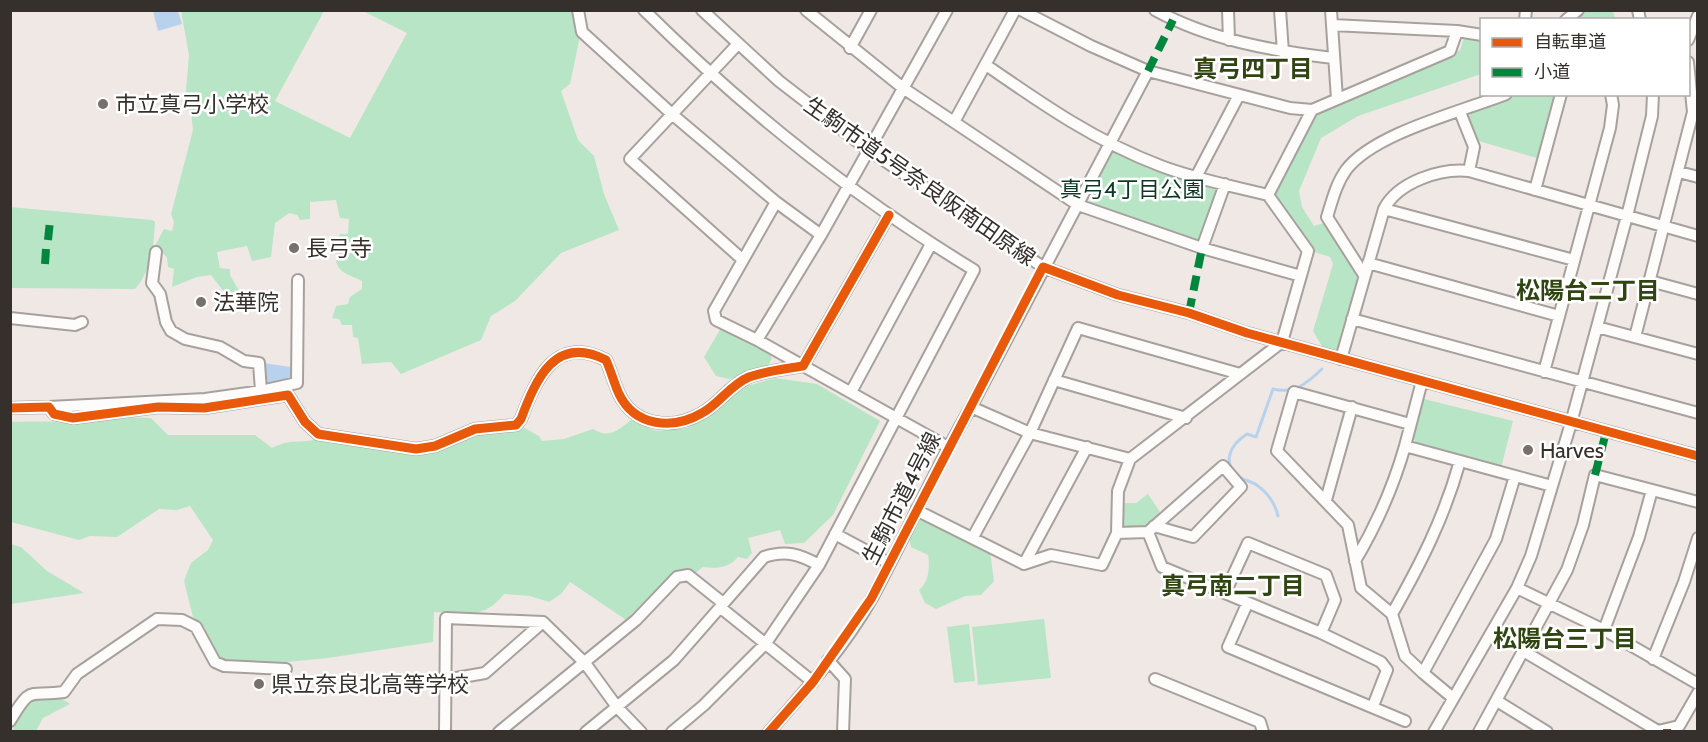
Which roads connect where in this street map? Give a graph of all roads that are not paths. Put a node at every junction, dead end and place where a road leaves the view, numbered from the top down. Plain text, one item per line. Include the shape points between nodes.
1 (578, 10) edge
2 (644, 10) edge
3 (702, 10) edge
4 (806, 10) edge
5 (871, 10) edge
6 (947, 10) edge
7 (1015, 10) edge
8 (1021, 10) edge
9 (1155, 10) edge
10 (1228, 10) edge
11 (1280, 10) edge
12 (1331, 10) edge
13 (1698, 16) edge
14 (1332, 25) junction
15 (1457, 31) junction
16 (1480, 35) edge
17 (1690, 37) edge
18 (1229, 39) junction
19 (737, 45) junction
20 (850, 48) junction
21 (1282, 52) junction
22 (1334, 58) junction
23 (986, 65) junction
24 (1148, 71) junction
25 (708, 74) junction
26 (1694, 78) edge
27 (903, 88) junction
28 (1239, 95) junction
29 (1501, 96) edge
30 (1560, 96) edge
31 (1611, 96) edge
32 (1653, 96) edge
33 (1337, 99) junction
34 (1312, 110) junction
35 (1460, 112) junction
36 (1695, 112) edge
37 (673, 115) junction
38 (954, 122) junction
39 (1110, 144) junction
40 (867, 149) junction
41 (1469, 171) junction
42 (1679, 172) junction
43 (1196, 177) junction
44 (1698, 177) edge
45 (1225, 184) junction
46 (848, 187) junction
47 (1535, 190) junction
48 (1268, 195) junction
49 (776, 202) junction
50 (1078, 205) junction
51 (1590, 206) junction
52 (1384, 209) junction
53 (889, 215) junction
54 (1627, 216) junction
55 (1664, 227) junction
56 (821, 235) junction
57 (1698, 236) edge
58 (931, 244) junction
59 (1202, 248) junction
60 (156, 252) dead end
61 (743, 260) junction
62 (1574, 260) junction
63 (1368, 263) junction
64 (1043, 267) junction
65 (1364, 275) junction
66 (1301, 276) junction
67 (298, 280) dead end
68 (1650, 281) junction
69 (1698, 294) edge
70 (1559, 316) junction
71 (10, 318) edge
72 (1352, 319) junction
73 (82, 322) dead end
74 (1597, 327) junction
75 (1635, 337) junction
76 (757, 340) junction
77 (1282, 342) junction
78 (1698, 354) edge
79 (1341, 359) junction
80 (803, 366) junction
81 (1544, 372) junction
82 (1240, 374) junction
83 (1054, 380) junction
84 (1422, 381) junction
85 (1581, 382) junction
86 (261, 391) junction
87 (851, 392) junction
88 (48, 407) junction
89 (972, 407) junction
90 (1352, 407) junction
91 (10, 408) edge
92 (1698, 413) edge
93 (896, 418) junction
94 (1186, 418) junction
95 (1571, 423) junction
96 (1410, 424) junction
97 (1030, 433) junction
98 (1406, 446) junction
99 (948, 447) junction
100 (1087, 447) junction
101 (1698, 456) edge
102 (1130, 459) junction
103 (1460, 461) junction
104 (1515, 476) junction
105 (1552, 486) junction
106 (1652, 490) junction
107 (1326, 500) junction
108 (1698, 502) edge
109 (916, 510) junction
110 (1151, 529) junction
111 (1117, 533) junction
112 (835, 534) junction
113 (973, 537) junction
114 (1698, 538) edge
115 (1355, 561) junction
116 (889, 563) junction
117 (1024, 564) junction
118 (819, 565) junction
119 (1517, 588) junction
120 (1225, 593) junction
121 (1248, 604) junction
122 (1551, 604) junction
123 (722, 605) junction
124 (1392, 614) junction
125 (543, 622) junction
126 (1604, 630) junction
127 (1321, 633) junction
128 (766, 644) junction
129 (1525, 652) junction
130 (1653, 659) junction
131 (828, 660) junction
132 (585, 663) junction
133 (286, 669) dead end
134 (1423, 673) junction
135 (1155, 679) dead end
136 (445, 680) junction
137 (813, 682) junction
138 (1698, 684) edge
139 (1698, 693) edge
140 (1453, 698) junction
141 (1497, 701) junction
142 (1373, 706) junction
143 (617, 707) junction
144 (10, 721) edge
145 (1405, 721) dead end
146 (445, 732) edge
147 (499, 732) edge
148 (586, 732) edge
149 (641, 732) edge
150 (672, 732) edge
151 (769, 732) edge
152 (843, 732) edge
153 (1263, 732) edge
154 (1434, 732) edge
155 (1479, 732) edge
156 (1547, 732) edge

1 - 37 street via 582,32
2 - 25 street
3 - 19 street, 生駒市道5号奈良阪南田原線
4 - 20 street
5 - 20 street
6 - 27 street
7 - 23 street
8 - 24 street
9 - 18 street
10 - 18 street
11 - 21 street
12 - 14 street
13 - 17 street
14 - 15 street
14 - 22 street
15 - 16 street
15 - 33 street via 1450,51
18 - 21 street
19 - 25 street
19 - 40 street, 生駒市道5号奈良阪南田原線
20 - 27 street
21 - 22 street
22 - 33 street
23 - 38 street
23 - 39 street via 1052,111
24 - 28 street
24 - 39 street, 生駒市道4号線
25 - 37 street
25 - 46 street
26 - 36 street
27 - 38 street
27 - 40 street
28 - 34 street
28 - 43 street
29 - 35 street
30 - 47 street
31 - 51 street via 1612,118
32 - 54 street via 1652,116
33 - 34 street
34 - 48 street
35 - 41 street via 1474,147
35 - 65 street via 1375,144 1345,172 1327,217
36 - 42 street
37 - 49 street
37 - 61 street via 630,159
38 - 50 street
39 - 43 street
39 - 50 street, 生駒市道4号線
40 - 46 street
40 - 64 street, 生駒市道5号奈良阪南田原線
41 - 47 street
41 - 52 street via 1447,172 1402,188 1390,196
42 - 44 street
42 - 55 street
43 - 45 street
45 - 48 street
45 - 59 street
46 - 53 street
46 - 56 street
47 - 51 street
48 - 66 street via 1308,252
49 - 56 street
49 - 61 street
50 - 59 street
50 - 64 street, 生駒市道4号線
51 - 54 street
51 - 62 street
52 - 62 street
52 - 63 street
53 - 58 street
53 - 80 street
54 - 55 street
54 - 74 street
55 - 57 street
55 - 68 street
56 - 76 street
58 - 87 street
58 - 93 street via 974,270
59 - 66 street
60 - 86 street via 152,283 160,294 171,331 185,339 220,346 244,361 259,363
61 - 76 street via 714,311 716,320
62 - 70 street
63 - 65 street
63 - 70 street
64 - 77 street, 生駒市道5号奈良阪南田原線 via 1118,295 1189,312
64 - 89 street, 生駒市道4号線
65 - 72 street
66 - 77 street
67 - 86 street via 297,383
68 - 69 street
68 - 75 street
70 - 81 street
71 - 73 street via 75,325
72 - 79 street
72 - 81 street
74 - 75 street
74 - 85 street
75 - 78 street
76 - 80 street
77 - 79 street, 生駒市道5号奈良阪南田原線
77 - 82 street
79 - 84 street, 生駒市道5号奈良阪南田原線
80 - 87 street
80 - 88 street via 748,378 703,413 676,424 648,422 630,410 619,395 606,360 594,354 561,354 542,372 516,425 475,429 435,446 416,449 318,434 288,395 204,408 158,407 73,418 54,414
81 - 85 street
82 - 83 street via 1078,328
82 - 94 street
83 - 94 street
83 - 97 street
84 - 95 street, 生駒市道5号奈良阪南田原線
84 - 96 street
85 - 92 street
85 - 95 street
86 - 88 street via 205,399
87 - 93 street
88 - 91 street
89 - 97 street
89 - 99 street, 生駒市道4号線
90 - 96 street
90 - 107 street
90 - 107 street via 1294,392 1277,451
93 - 99 street
93 - 112 street
94 - 102 street
95 - 101 street, 生駒市道5号奈良阪南田原線
95 - 105 street
96 - 98 street
97 - 100 street
97 - 113 street
98 - 103 street
98 - 115 street via 1389,497
99 - 109 street, 生駒市道4号線
100 - 102 street
100 - 117 street
102 - 111 street via 1118,491
103 - 104 street
103 - 124 street via 1429,548
104 - 105 street
104 - 134 street via 1496,539
105 - 119 street
106 - 108 street
106 - 122 street via 1594,475 1583,525
106 - 126 street via 1636,546
107 - 115 street via 1348,525
109 - 113 street
109 - 116 street, 生駒市道4号線
110 - 110 street via 1193,537 1241,487 1223,466
110 - 111 street
110 - 120 street via 1162,567
111 - 117 street via 1102,565 1051,555
112 - 116 street
112 - 118 street
113 - 117 street
114 - 130 street
115 - 124 street via 1361,588
116 - 131 street, 生駒市道4号線 via 871,598
118 - 123 street via 793,553 764,557
118 - 128 street
119 - 122 street
119 - 140 street
120 - 121 street
120 - 127 street via 1248,543 1326,575 1335,600
121 - 127 street
121 - 142 street via 1228,647
122 - 126 street
122 - 129 street
123 - 128 street
123 - 132 street via 694,579 681,575
123 - 143 street via 674,660
124 - 134 street via 1405,656
125 - 132 street
125 - 136 street via 485,673
125 - 136 street via 446,618
126 - 130 street
127 - 142 street via 1381,662 1387,670
128 - 137 street
128 - 150 street
129 - 139 street via 1658,731 1679,726
129 - 141 street
130 - 138 street
131 - 137 street, 生駒市道4号線
131 - 152 street via 845,679
132 - 143 street
132 - 147 street
133 - 144 street via 224,666 215,662 196,627 182,620 157,619 77,674 64,692 34,692 22,701
134 - 140 street
135 - 153 street via 1260,722
136 - 146 street
137 - 151 street, 生駒市道4号線
140 - 154 street
141 - 155 street
141 - 156 street
142 - 145 street
143 - 148 street
143 - 149 street

